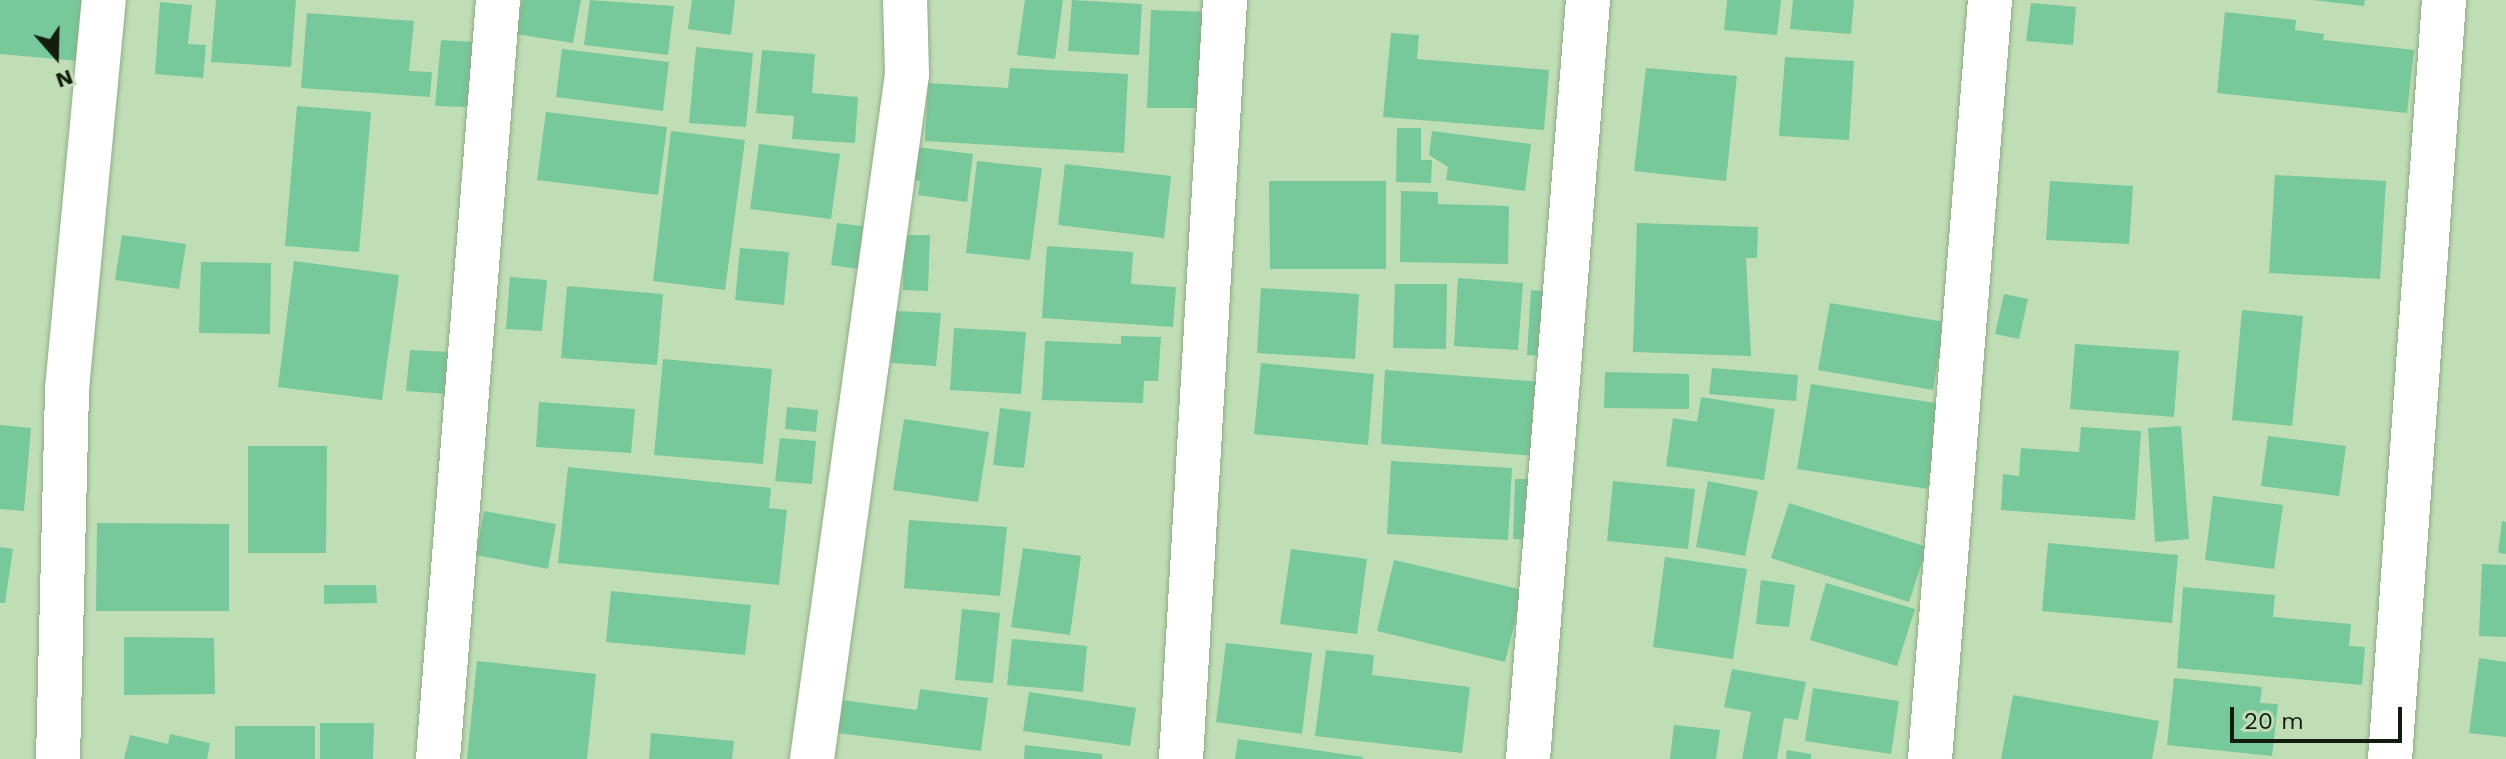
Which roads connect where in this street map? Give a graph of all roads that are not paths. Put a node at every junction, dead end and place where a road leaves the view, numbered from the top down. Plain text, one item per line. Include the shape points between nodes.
1 (104, 0) edge
2 (498, 0) edge
3 (905, 0) edge
4 (1225, 0) edge
5 (1588, 0) edge
6 (1990, 0) edge
7 (2444, 0) edge
8 (58, 759) edge
9 (438, 759) edge
10 (812, 759) edge
11 (1181, 759) edge
12 (1528, 759) edge
13 (1930, 759) edge
14 (2390, 759) edge

1 - 8 street via 67,389
2 - 9 street
3 - 10 street via 907,74
4 - 11 street
5 - 12 street
6 - 13 street
7 - 14 street

